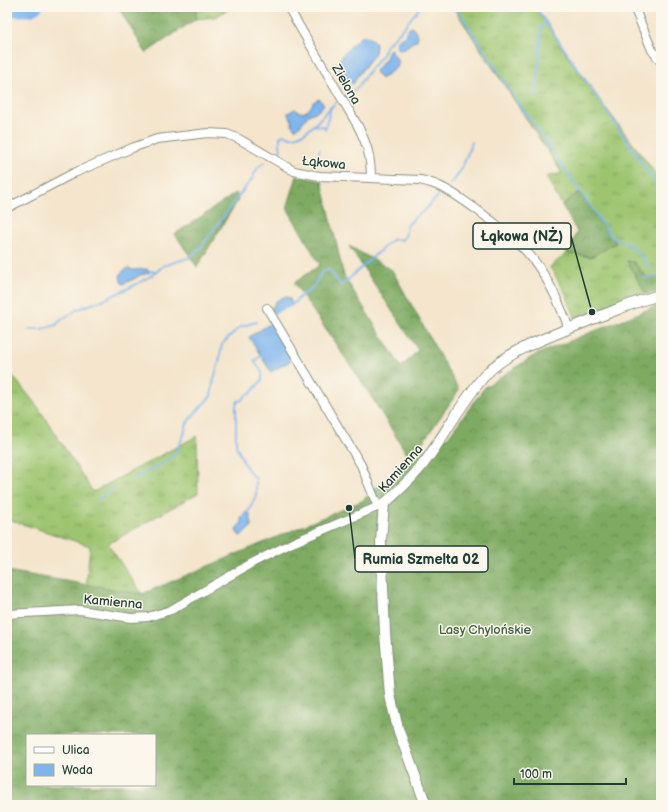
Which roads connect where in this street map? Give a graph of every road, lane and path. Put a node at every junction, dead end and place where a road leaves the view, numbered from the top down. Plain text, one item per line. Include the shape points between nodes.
1 (288, 7) edge
2 (634, 7) edge
3 (661, 62) edge
4 (371, 178) junction
5 (7, 208) edge
6 (661, 295) edge
7 (267, 308) dead end
8 (569, 329) junction
9 (381, 506) junction
10 (7, 614) edge
11 (426, 805) edge

1 - 4 street, Zielona via 358,126 371,162
2 - 3 street via 652,50
4 - 5 street, Łąkowa via 319,176 294,171 227,134 208,133 157,139 132,148 74,173
4 - 8 street, Łąkowa via 435,183 483,214 525,250 538,266 561,307
6 - 8 street, Kamienna via 617,309
7 - 9 street via 361,465
8 - 9 street, Kamienna via 528,347 488,372 424,463
9 - 10 street, Kamienna via 292,542 171,610 148,617 131,618 80,610
9 - 11 street via 385,633 390,695 398,729

